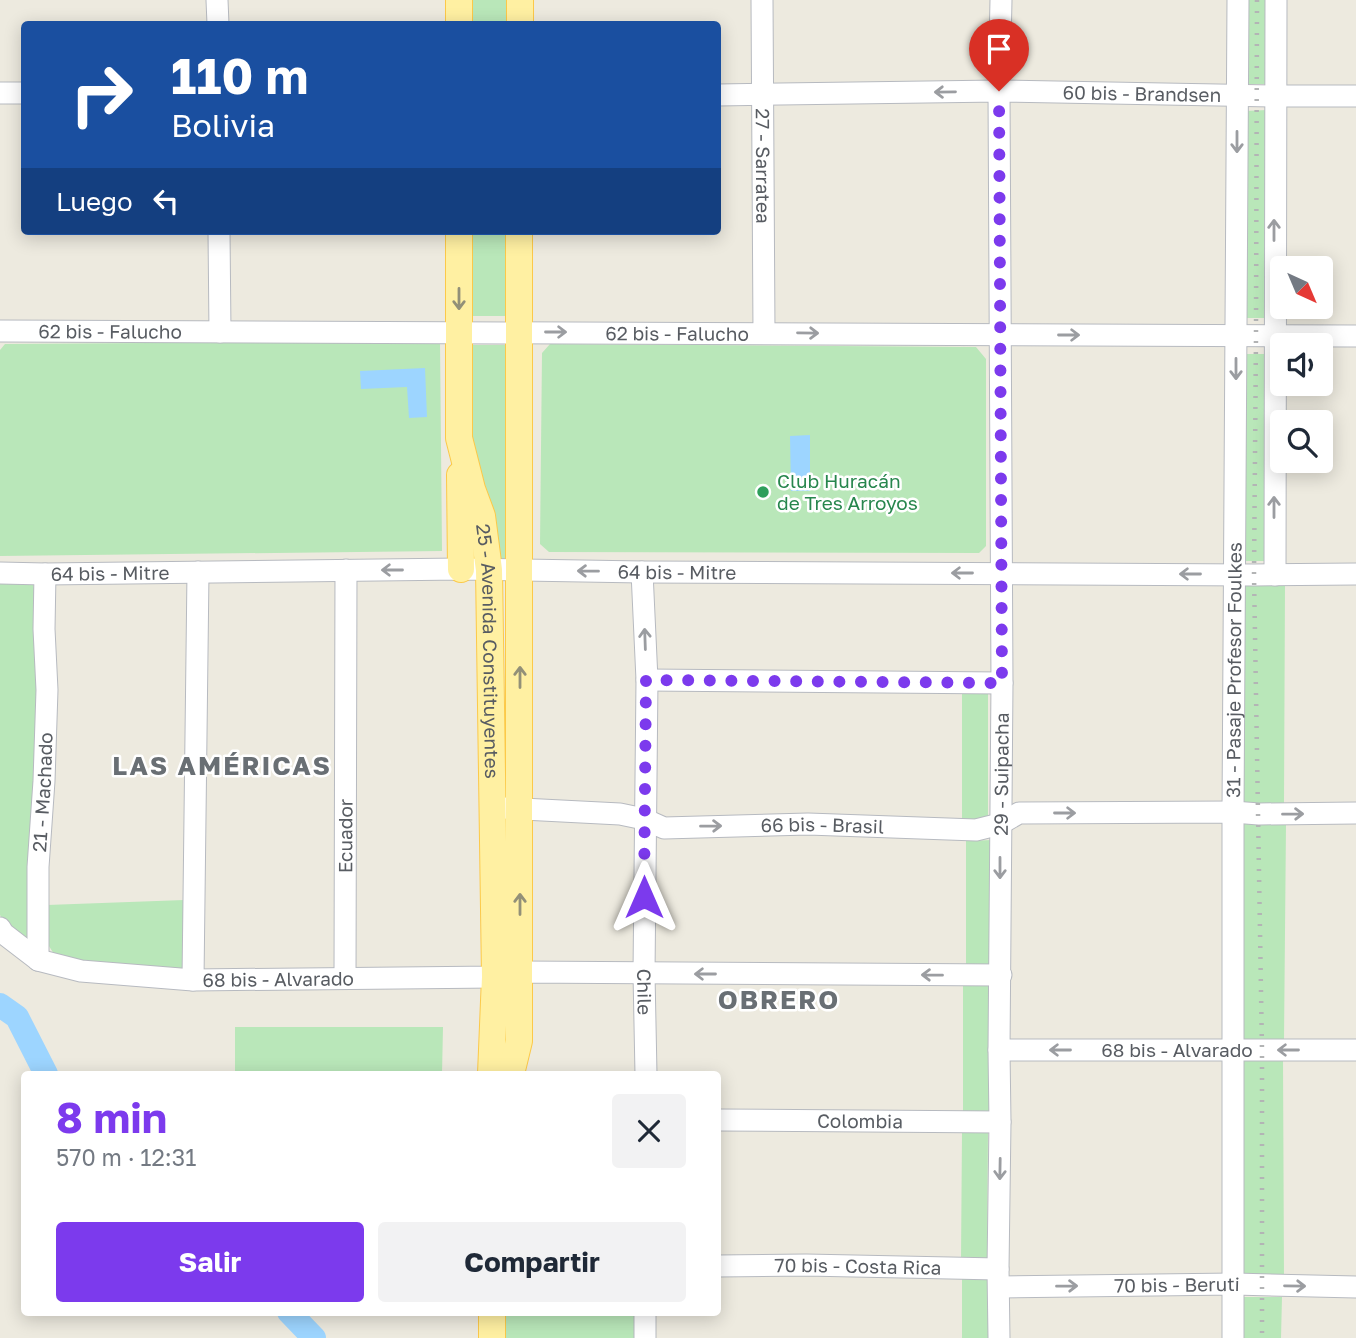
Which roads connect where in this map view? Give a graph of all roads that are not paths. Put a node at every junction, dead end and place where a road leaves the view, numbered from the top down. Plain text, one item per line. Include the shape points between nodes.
1 (217, 0) edge
2 (459, 0) edge
3 (520, 0) edge
4 (762, 0) edge
5 (1001, 0) edge
6 (1238, 0) edge
7 (1276, 0) edge
8 (218, 21) edge
9 (459, 21) edge
10 (520, 21) edge
11 (999, 91) junction
12 (0, 93) edge
13 (21, 93) edge
14 (763, 94) junction
15 (1238, 94) junction
16 (721, 95) edge
17 (1275, 96) junction
18 (1356, 96) edge
19 (219, 235) edge
20 (459, 235) edge
21 (519, 235) edge
22 (0, 331) edge
23 (220, 332) junction
24 (459, 332) junction
25 (520, 332) junction
26 (764, 332) junction
27 (1274, 333) edge
28 (1001, 335) junction
29 (1236, 335) junction
30 (1270, 335) edge
31 (1333, 335) edge
32 (1356, 335) edge
33 (1274, 396) edge
34 (459, 438) junction
35 (461, 569) junction
36 (346, 570) junction
37 (489, 570) junction
38 (520, 570) junction
39 (198, 572) junction
40 (642, 572) junction
41 (0, 573) edge
42 (1002, 573) junction
43 (1356, 574) edge
44 (45, 575) junction
45 (1234, 575) junction
46 (1275, 575) junction
47 (646, 680) junction
48 (1002, 683) junction
49 (492, 808) junction
50 (520, 808) junction
51 (1233, 812) junction
52 (1356, 813) edge
53 (644, 819) junction
54 (1000, 824) junction
55 (0, 928) edge
56 (38, 960) junction
57 (644, 974) junction
58 (507, 975) junction
59 (1001, 975) junction
60 (345, 978) junction
61 (193, 980) junction
62 (519, 1041) junction
63 (1356, 1049) edge
64 (999, 1050) junction
65 (1233, 1051) junction
66 (491, 1071) edge
67 (512, 1071) edge
68 (520, 1071) edge
69 (646, 1071) edge
70 (721, 1120) edge
71 (1000, 1122) junction
72 (721, 1266) edge
73 (998, 1278) junction
74 (1234, 1284) junction
75 (1356, 1287) edge
76 (492, 1316) edge
77 (645, 1316) edge
78 (492, 1338) edge
79 (645, 1338) edge
80 (999, 1338) edge
81 (1233, 1338) edge

1 - 8 street
2 - 9 main road
3 - 10 main road
4 - 14 street, 27 - Sarratea
5 - 11 street, 29 - Suipacha
6 - 15 street, 31 - Pasaje Profesor Foulkes
7 - 17 street
11 -> 14 street, 60 bis - Brandsen
11 - 15 street, 60 bis - Brandsen
11 - 28 street, 29 - Suipacha
12 - 13 street
14 - 16 street, 60 bis - Brandsen
14 - 26 street, 27 - Sarratea
15 - 17 street, 60 bis - Brandsen
15 -> 29 street, 31 - Pasaje Profesor Foulkes
17 - 18 street, 60 bis - Brandsen
27 -> 17 street
19 - 23 street
20 -> 24 main road, 25 - Avenida Constituyentes
21 - 25 main road, 25 - Avenida Constituyentes
22 - 23 street, 62 bis - Falucho
23 - 24 street, 62 bis - Falucho
24 - 25 street, 62 bis - Falucho
24 - 34 main road, 25 - Avenida Constituyentes
25 -> 26 street, 62 bis - Falucho
25 - 38 main road, 25 - Avenida Constituyentes
26 -> 28 street, 62 bis - Falucho
28 -> 29 street, 62 bis - Falucho
28 - 42 street, 29 - Suipacha
29 - 30 street, 62 bis - Falucho
29 -> 45 street, 31 - Pasaje Profesor Foulkes
31 - 32 street, 62 bis - Falucho
46 -> 33 street
34 - 35 main road
34 - 37 main road, 25 - Avenida Constituyentes via 482,516
35 -> 36 street, 64 bis - Mitre
35 - 37 street, 64 bis - Mitre
36 - 39 street, 64 bis - Mitre
36 - 60 street, Ecuador
37 - 38 street, 64 bis - Mitre
37 - 49 main road, 25 - Avenida Constituyentes
40 -> 38 street, 64 bis - Mitre
50 -> 38 main road, 25 - Avenida Constituyentes
39 - 44 street, 64 bis - Mitre
39 - 61 street
42 -> 40 street, 64 bis - Mitre
47 -> 40 street, Chile
41 - 44 street, 64 bis - Mitre
45 -> 42 street, 64 bis - Mitre
42 - 48 street, 29 - Suipacha
43 - 46 street, 64 bis - Mitre
44 - 56 street, 21 - Machado via 47,690
45 - 46 street, 64 bis - Mitre
45 - 51 street, 31 - Pasaje Profesor Foulkes
47 - 48 street
47 - 53 street, Chile
48 - 54 street, 29 - Suipacha
49 - 50 street, 66 bis - Brasil
49 - 58 main road, 25 - Avenida Constituyentes
50 - 53 street, 66 bis - Brasil
58 -> 50 main road, 25 - Avenida Constituyentes
51 -> 52 street, 66 bis - Brasil
54 -> 51 street, 66 bis - Brasil via 1019,813
51 - 65 street, 31 - Pasaje Profesor Foulkes
53 -> 54 street, 66 bis - Brasil via 664,828 808,824 976,830
53 - 57 street, Chile
54 -> 59 street, 29 - Suipacha
55 - 56 street
56 - 61 street, 68 bis - Alvarado via 81,971
57 - 58 street, 68 bis - Alvarado
59 -> 57 street, 68 bis - Alvarado
57 - 69 street, Chile
58 - 60 street, 68 bis - Alvarado
58 - 62 main road, 25 - Avenida Constituyentes
58 - 66 main road, 25 - Avenida Constituyentes
59 - 64 street, 29 - Suipacha
60 - 61 street, 68 bis - Alvarado
62 - 67 main road, 25 - Avenida Constituyentes
62 - 68 street, 25 - Avenida Constituyentes
63 -> 65 street, 68 bis - Alvarado
65 -> 64 street, 68 bis - Alvarado
64 - 71 street, 29 - Suipacha
65 - 74 street, 31 - Pasaje Profesor Foulkes
70 - 71 street, Colombia
71 -> 73 street, 29 - Suipacha
72 - 73 street, 70 bis - Costa Rica via 807,1265
73 -> 74 street, 70 bis - Beruti
73 - 80 street, 29 - Suipacha
74 -> 75 street, 70 bis - Beruti
74 - 81 street, 31 - Pasaje Profesor Foulkes
76 - 78 main road
77 - 79 street

